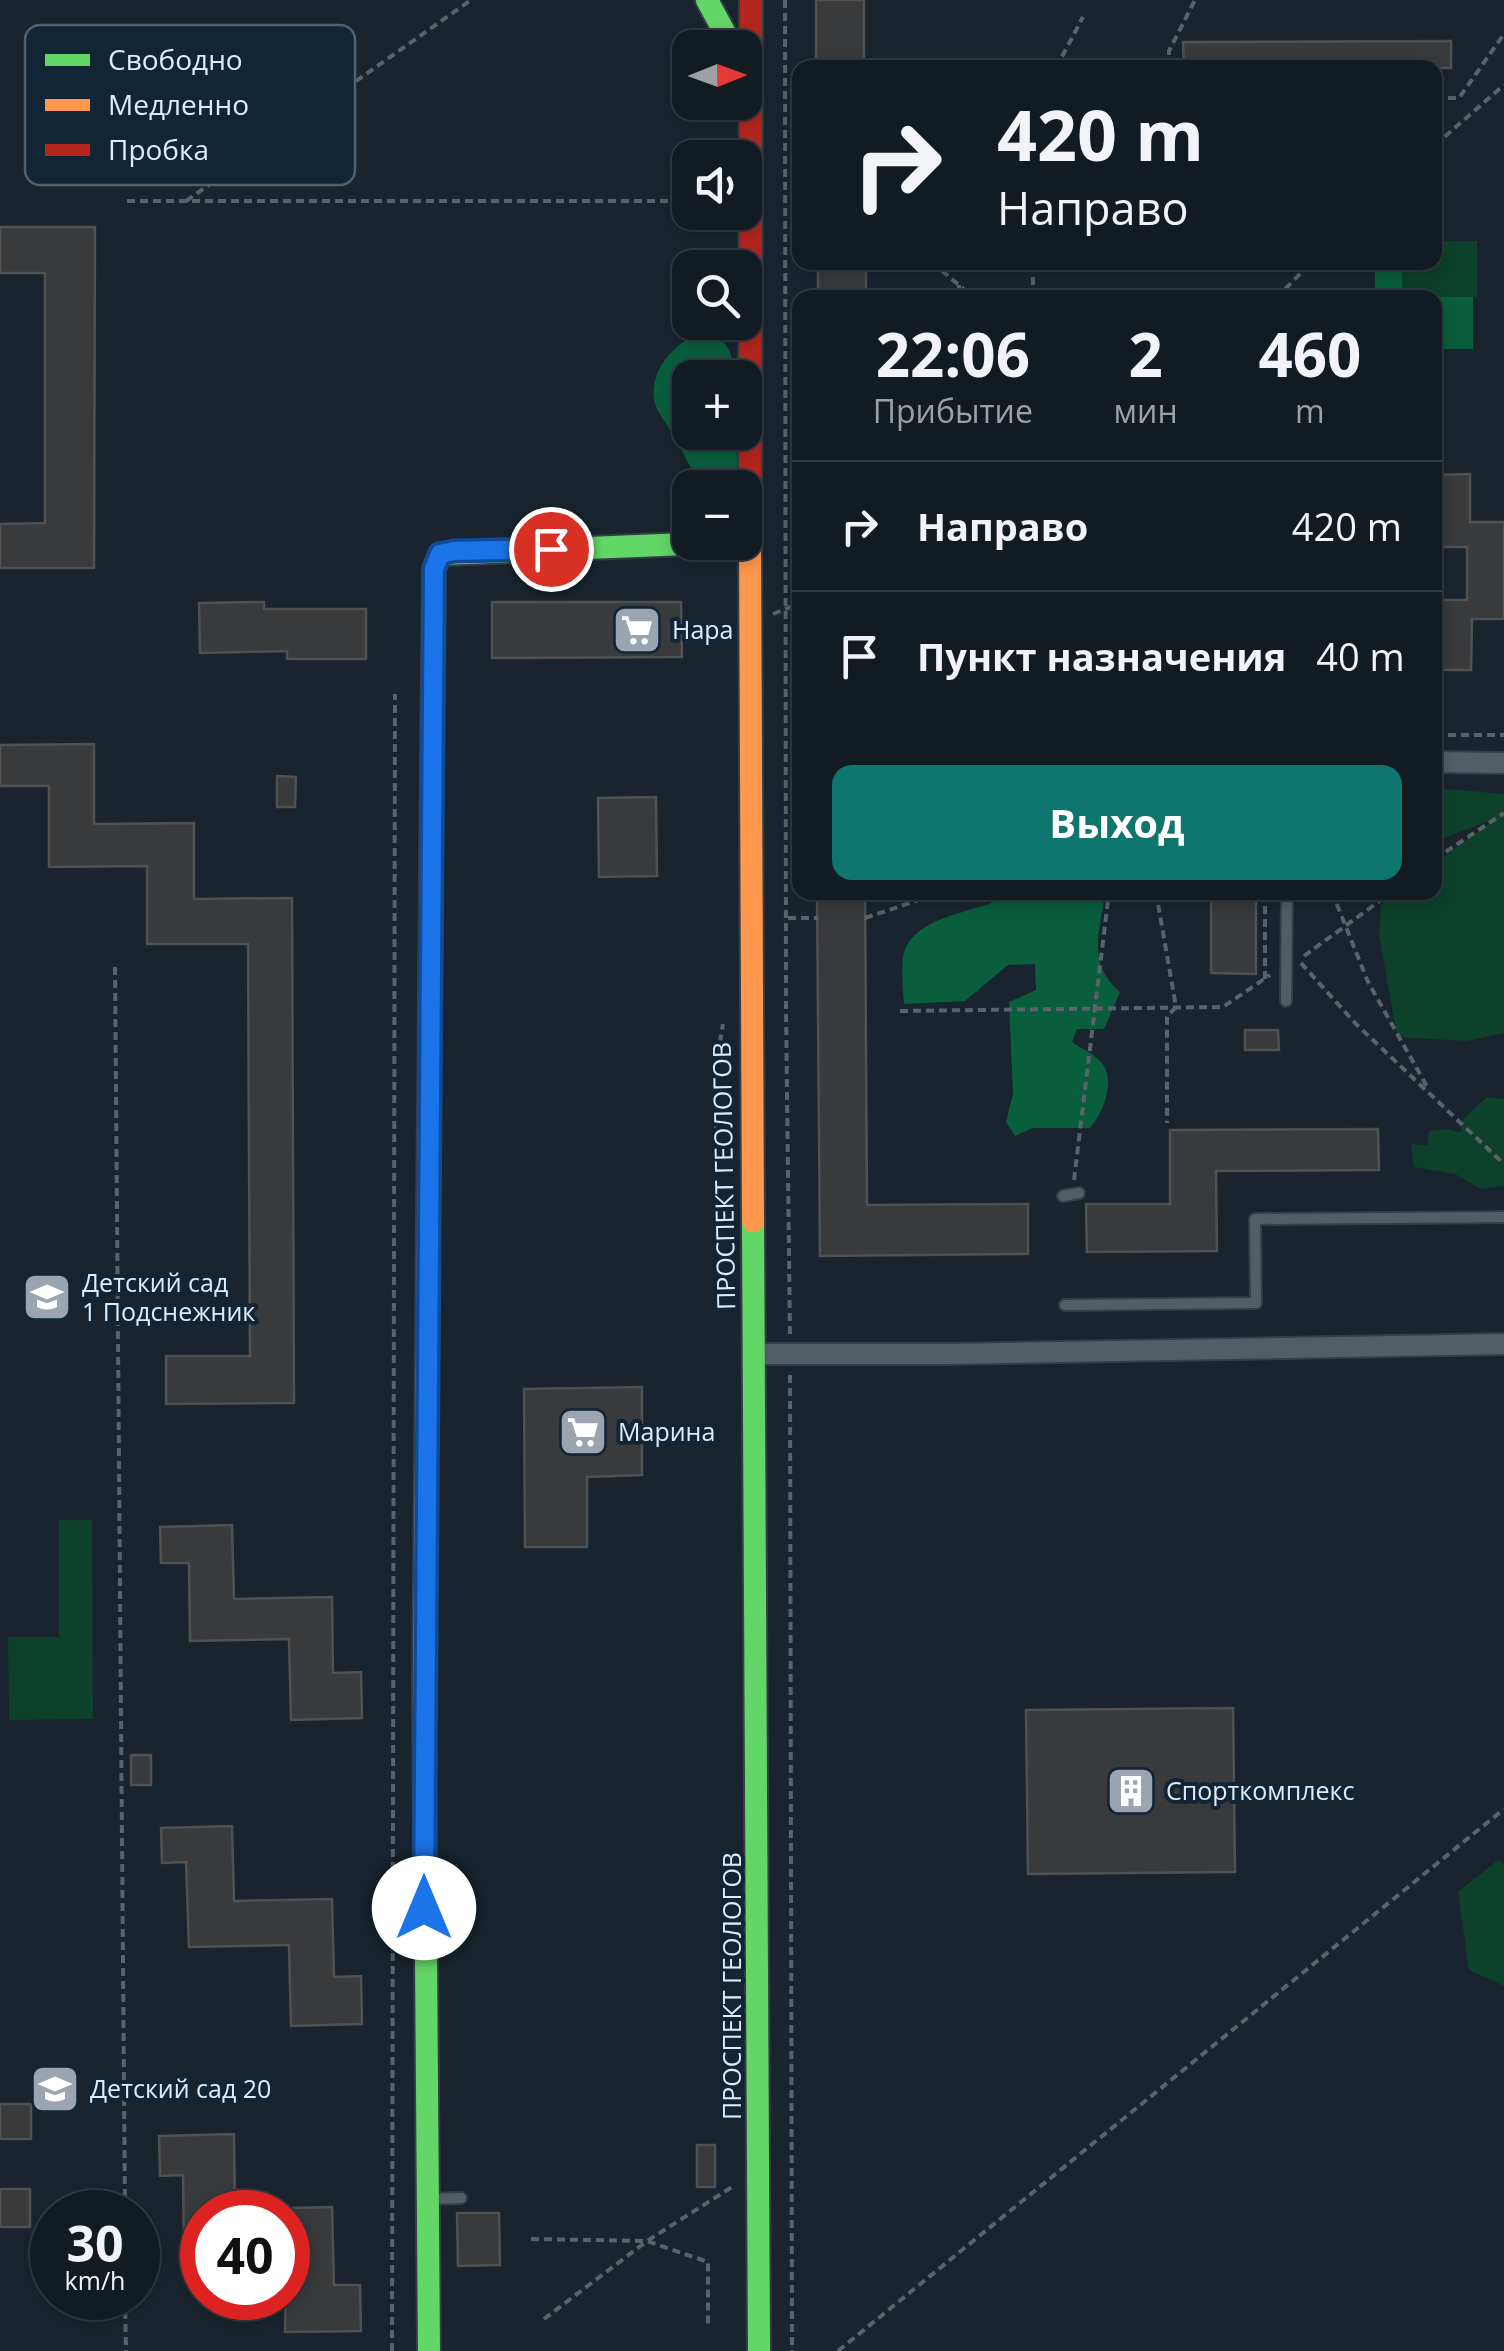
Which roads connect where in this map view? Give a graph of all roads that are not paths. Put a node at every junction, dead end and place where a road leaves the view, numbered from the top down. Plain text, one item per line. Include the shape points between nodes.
1 (707, 0) edge
2 (751, 0) edge
3 (723, 30) edge
4 (750, 30) edge
5 (748, 120) edge
6 (744, 470) edge
7 (672, 544) edge
8 (743, 560) edge
9 (1442, 762) edge
10 (1504, 763) edge
11 (1287, 900) edge
12 (1286, 1000) dead end
13 (1504, 1217) edge
14 (1065, 1305) dead end
15 (1504, 1344) edge
16 (755, 1354) junction
17 (427, 2198) junction
18 (460, 2198) dead end
19 (429, 2351) edge
20 (759, 2351) edge

1 - 3 street
2 - 4 street, ПРОСПЕКТ ГЕОЛОГОВ
5 - 6 street, ПРОСПЕКТ ГЕОЛОГОВ
7 - 17 street via 454,551 440,554 434,569 424,1732
8 - 16 street, ПРОСПЕКТ ГЕОЛОГОВ
9 - 10 street
11 - 12 lane
13 - 14 lane via 1255,1219 1256,1303
15 - 16 street
16 - 20 street, ПРОСПЕКТ ГЕОЛОГОВ
17 - 18 lane
17 - 19 street

